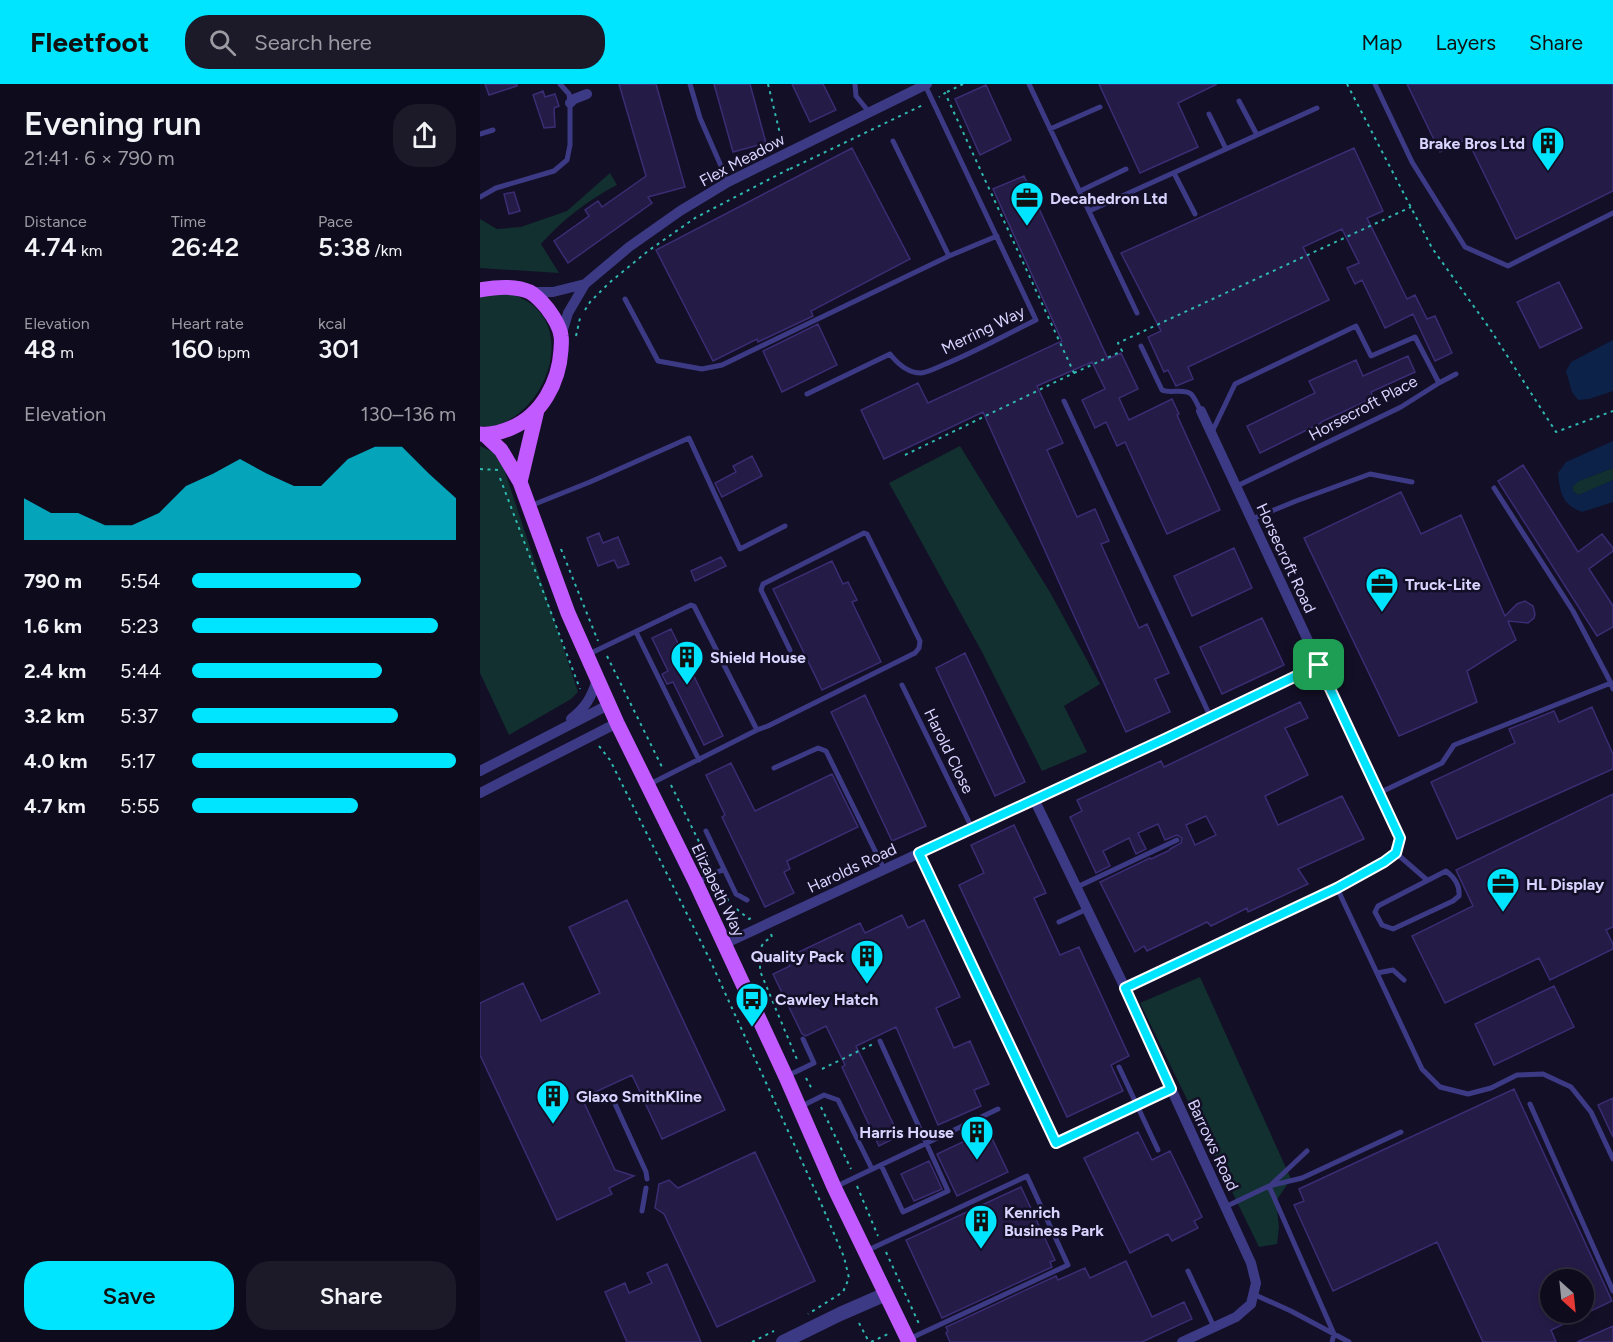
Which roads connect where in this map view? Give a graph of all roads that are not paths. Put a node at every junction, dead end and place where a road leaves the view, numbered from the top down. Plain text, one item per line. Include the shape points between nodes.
1 (560, 84) edge
2 (690, 84) edge
3 (855, 84) edge
4 (926, 84) edge
5 (1029, 84) edge
6 (1375, 84) edge
7 (587, 94) dead end
8 (1239, 101) dead end
9 (570, 104) junction
10 (1100, 107) dead end
11 (1317, 108) dead end
12 (869, 112) junction
13 (1209, 114) dead end
14 (492, 129) dead end
15 (1050, 129) junction
16 (480, 134) edge
17 (1257, 135) junction
18 (893, 141) dead end
19 (1226, 149) junction
20 (1126, 169) dead end
21 (1174, 173) junction
22 (728, 182) junction
23 (1080, 191) junction
24 (480, 197) edge
25 (1089, 211) junction
26 (1613, 213) edge
27 (1195, 214) dead end
28 (997, 236) junction
29 (949, 256) junction
30 (585, 284) junction
31 (480, 290) edge
32 (529, 292) junction
33 (626, 299) dead end
34 (1137, 313) dead end
35 (561, 336) junction
36 (1141, 346) dead end
37 (1455, 374) dead end
38 (1439, 383) junction
39 (807, 394) dead end
40 (1064, 401) dead end
41 (537, 410) junction
42 (1201, 411) joint
43 (482, 434) edge
44 (1211, 434) junction
45 (520, 482) junction
46 (1412, 482) dead end
47 (1237, 486) junction
48 (1494, 488) dead end
49 (529, 506) junction
50 (1252, 519) junction
51 (785, 526) dead end
52 (636, 632) junction
53 (790, 650) dead end
54 (587, 655) junction
55 (1319, 665) junction
56 (597, 680) junction
57 (902, 685) dead end
58 (1612, 686) edge
59 (608, 705) junction
60 (1210, 716) junction
61 (616, 723) junction
62 (757, 730) junction
63 (557, 731) junction
64 (699, 760) junction
65 (774, 768) dead end
66 (480, 771) edge
67 (647, 786) junction
68 (480, 793) edge
69 (1379, 793) junction
70 (1034, 799) junction
71 (972, 828) junction
72 (706, 831) dead end
73 (1177, 840) dead end
74 (919, 853) junction
75 (1396, 853) junction
76 (724, 868) junction
77 (884, 869) junction
78 (1427, 880) junction
79 (696, 883) junction
80 (1077, 887) junction
81 (1337, 888) junction
82 (747, 900) dead end
83 (1087, 909) junction
84 (1059, 922) dead end
85 (724, 944) junction
86 (1377, 973) junction
87 (1404, 980) dead end
88 (1125, 988) junction
89 (803, 1039) dead end
90 (880, 1041) road end
91 (1119, 1067) dead end
92 (786, 1077) junction
93 (1171, 1089) junction
94 (611, 1095) dead end
95 (1530, 1104) dead end
96 (1137, 1105) junction
97 (799, 1107) junction
98 (998, 1109) dead end
99 (1401, 1132) dead end
100 (926, 1144) junction
101 (1158, 1149) dead end
102 (1307, 1151) dead end
103 (1613, 1159) edge
104 (881, 1165) junction
105 (872, 1169) junction
106 (647, 1179) dead end
107 (1269, 1186) junction
108 (834, 1187) junction
109 (646, 1188) dead end
110 (1225, 1208) junction
111 (642, 1210) dead end
112 (865, 1251) junction
113 (1188, 1271) dead end
114 (1613, 1291) edge
115 (886, 1294) junction
116 (1253, 1294) junction
117 (1214, 1327) junction
118 (1334, 1334) junction
119 (782, 1335) edge
120 (909, 1341) edge
121 (1182, 1342) edge
122 (1332, 1342) edge
123 (1349, 1342) edge

1 - 9 lane
2 - 22 lane
3 - 12 lane via 856,96
4 - 12 street, Flex Meadow
4 - 28 lane, Merring Way
5 - 15 lane
6 - 26 lane via 1412,162 1465,247 1508,266
7 - 9 street
8 - 17 lane
9 - 24 lane via 567,160 554,171 496,188
10 - 15 lane
11 - 17 lane
12 - 22 street, Flex Meadow
13 - 19 lane
14 - 16 lane
15 - 23 lane
17 - 19 lane
18 - 29 lane
19 - 21 lane
20 - 23 lane
21 - 25 lane
21 - 27 lane
22 - 30 street, Flex Meadow via 629,247
23 - 25 lane
25 - 34 lane
28 - 29 lane
28 - 39 lane, Merring Way via 1036,320 920,373 897,363 890,354
29 - 33 lane via 722,365 702,369 658,361
30 - 32 street, Flex Meadow via 554,292
30 - 35 street, Flex Meadow via 568,312
31 - 32 main road via 496,287
32 - 35 main road via 549,310
35 - 41 main road via 560,364 547,397
36 - 42 lane via 1162,390 1185,391
37 - 38 lane
38 - 44 lane, Horsecroft Place via 1415,337 1371,356 1356,326 1235,384
38 - 47 lane, Horsecroft Place via 1401,407
40 - 60 lane
41 - 43 main road via 504,431
41 - 45 main road
42 - 44 street, Horsecroft Road
43 - 45 main road, Elizabeth Way via 501,450
44 - 47 street, Horsecroft Road
45 - 49 main road, Elizabeth Way
46 - 50 lane via 1370,474
47 - 50 street, Horsecroft Road
48 - 58 lane via 1573,611
49 - 51 lane via 689,438 740,549
49 - 54 main road, Elizabeth Way
50 - 55 street, Horsecroft Road
52 - 54 lane
52 - 62 lane via 694,606
52 - 64 lane
53 - 62 lane via 760,590 763,584 867,534 920,641 919,648
54 - 56 main road, Elizabeth Way
55 - 60 street, Harolds Road
55 - 69 street, Horsecroft Road
56 - 59 main road, Elizabeth Way
56 - 63 street via 581,711
57 - 71 lane, Harold Close
58 - 69 lane via 1454,745 1442,763
59 - 61 main road, Elizabeth Way
59 - 63 street
60 - 70 street, Harolds Road
61 - 67 main road, Elizabeth Way
61 - 68 street
62 - 64 lane
63 - 66 street
64 - 67 lane
65 - 77 lane via 818,748 826,751
67 - 79 main road, Elizabeth Way
69 - 75 street, Horsecroft Road via 1400,838
70 - 71 street, Harolds Road
70 - 80 street, Barrows Road
71 - 74 street, Harolds Road
72 - 76 lane
73 - 80 lane
74 - 77 street, Harolds Road
74 - 96 lane via 1056,1143
75 - 78 lane
75 - 81 street
76 - 79 lane
76 - 82 lane via 736,894
77 - 85 street, Harolds Road
78 - 78 lane via 1446,871 1460,890 1459,896 1393,929 1382,926 1375,912 1378,906
79 - 85 main road, Elizabeth Way
80 - 83 street, Barrows Road
81 - 86 lane
81 - 88 street
83 - 84 lane
83 - 88 street, Barrows Road
85 - 92 main road, Elizabeth Way
86 - 87 lane via 1393,970
86 - 103 lane via 1422,1069 1440,1087 1468,1094 1517,1075 1543,1074 1571,1087 1591,1112
88 - 93 street, Barrows Road
89 - 92 lane via 814,1063
90 - 100 lane
91 - 96 lane
92 - 97 main road, Elizabeth Way
93 - 96 lane
93 - 110 street, Barrows Road
94 - 106 lane
95 - 114 lane
96 - 101 lane
97 - 105 lane via 824,1095 838,1100
97 - 108 main road, Elizabeth Way
98 - 100 lane
99 - 107 lane via 1302,1178
100 - 104 lane
100 - 104 lane via 948,1191 912,1208 903,1212
102 - 107 lane
104 - 105 lane
105 - 108 lane
107 - 110 lane
107 - 118 lane
108 - 112 main road, Elizabeth Way
109 - 111 lane
110 - 116 street, Barrows Road via 1251,1263 1256,1283
112 - 115 main road, Elizabeth Way
112 - 120 lane via 1026,1176 1068,1265
113 - 117 lane
115 - 119 street
115 - 120 main road, Elizabeth Way
116 - 117 street via 1251,1304 1236,1317
116 - 118 lane
117 - 121 street
118 - 122 lane
118 - 123 lane

